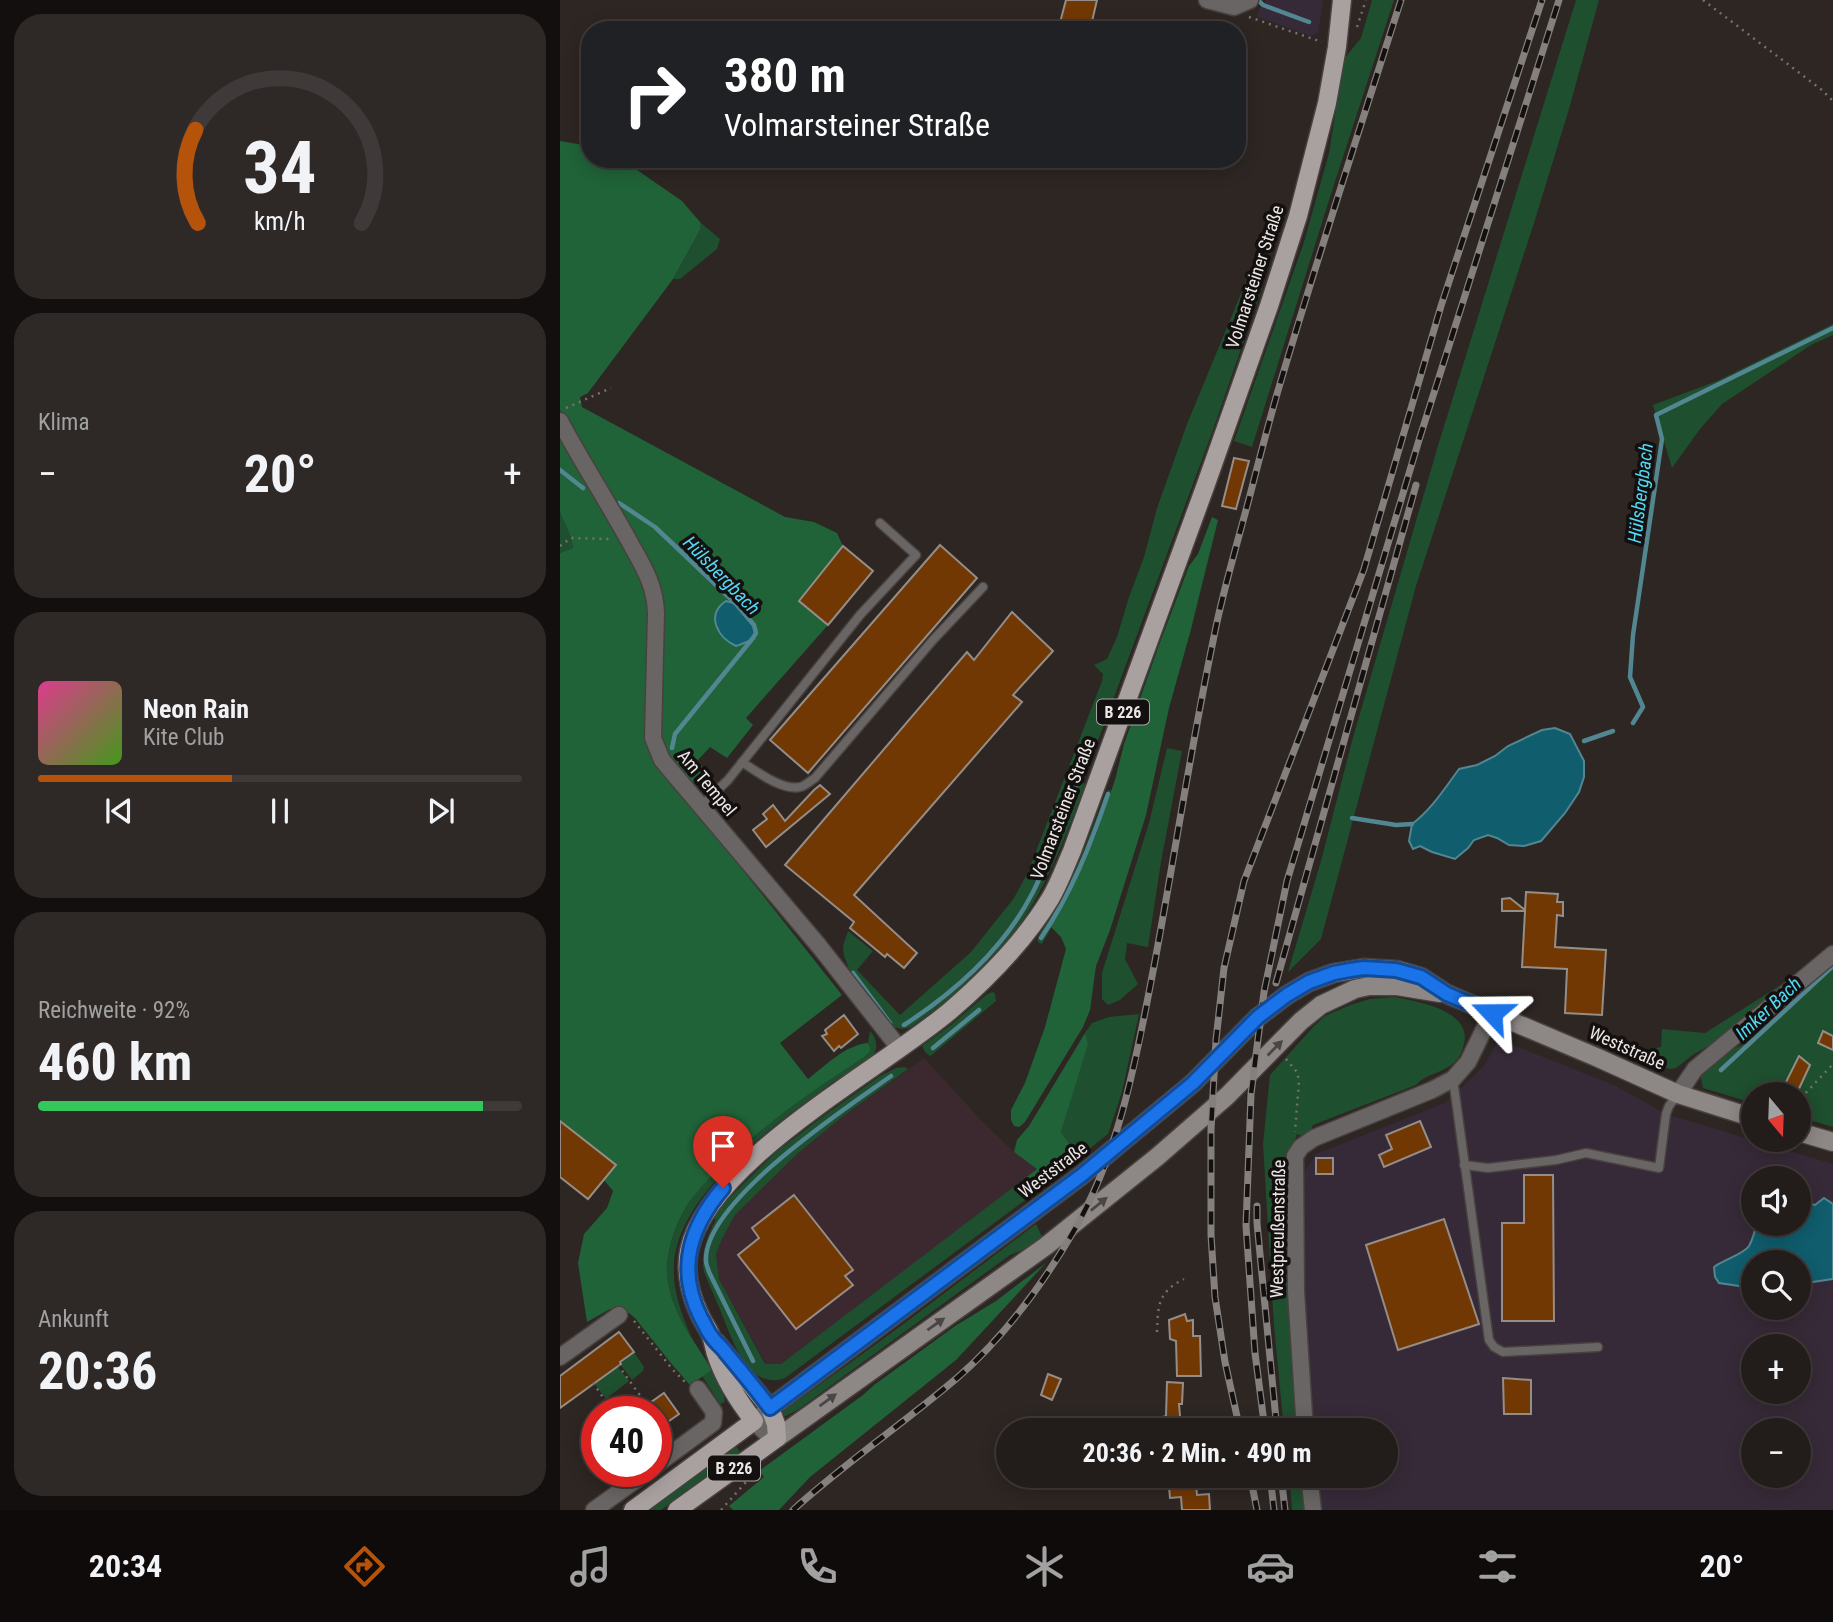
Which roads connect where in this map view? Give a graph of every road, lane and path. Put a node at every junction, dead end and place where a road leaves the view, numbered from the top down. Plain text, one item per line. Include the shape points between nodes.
1 (1207, 0) edge
2 (1342, 0) edge
3 (1703, 0) edge
4 (1244, 3) edge
5 (1337, 47) junction
6 (1833, 101) edge
7 (611, 388) dead end
8 (560, 411) edge
9 (560, 421) edge
10 (880, 523) dead end
11 (628, 540) junction
12 (560, 546) edge
13 (983, 587) dead end
14 (742, 762) junction
15 (701, 806) junction
16 (1832, 956) edge
17 (1447, 994) junction
18 (1492, 1013) junction
19 (901, 1049) junction
20 (1284, 1057) dead end
21 (1833, 1064) edge
22 (1454, 1087) junction
23 (1811, 1087) edge
24 (1678, 1094) junction
25 (1741, 1114) edge
26 (1811, 1136) edge
27 (1833, 1142) edge
28 (1301, 1147) junction
29 (1464, 1165) junction
30 (1184, 1279) dead end
31 (619, 1315) joint
32 (1157, 1332) dead end
33 (712, 1337) junction
34 (1598, 1347) dead end
35 (560, 1357) edge
36 (618, 1365) dead end
37 (593, 1383) dead end
38 (698, 1389) joint
39 (602, 1396) edge
40 (640, 1396) edge
41 (770, 1408) junction
42 (1304, 1418) edge
43 (754, 1421) junction
44 (777, 1437) junction
45 (672, 1454) edge
46 (672, 1463) edge
47 (693, 1466) junction
48 (750, 1478) dead end
49 (626, 1487) edge
50 (1310, 1488) edge
51 (594, 1510) edge
52 (633, 1510) edge
53 (677, 1510) edge
54 (721, 1510) edge
55 (1313, 1510) edge

1 - 4 street
2 - 5 main road, Volmarsteiner Straße / B 226
3 - 6 path
4 - 5 path via 1250,18
5 - 19 main road, Volmarsteiner Straße / B 226 via 1315,152 1269,306 1072,851 1050,898 1007,957
7 - 8 path
9 - 11 street, Am Tempel
10 - 14 lane via 916,555 860,615
11 - 12 path via 571,538
11 - 15 street, Am Tempel via 649,575 655,596 653,738 662,760
13 - 14 lane via 815,778 802,787 790,787
14 - 15 lane
15 - 19 street, Am Tempel
16 - 24 street via 1695,1069
17 - 18 street, Weststraße
17 - 41 street, Weststraße via 1421,977 1364,968 1334,973 1287,995 1258,1017 1193,1083 1082,1175
44 -> 17 street, Weststraße via 1046,1247 1227,1096 1321,1004 1368,986
18 - 22 street, Westpreußenstraße
18 - 24 street, Weststraße
19 - 33 main road, Volmarsteiner Straße / B 226 via 776,1140 723,1188 702,1216 689,1251 688,1272 695,1304
20 - 28 path via 1299,1081 1294,1130
21 - 23 path
22 - 28 street, Westpreußenstraße via 1432,1090
22 - 29 lane
24 - 25 street, Weststraße
24 - 29 lane via 1666,1114 1659,1168 1586,1153 1488,1168
26 - 27 street
28 - 42 street, Westpreußenstraße via 1295,1156 1296,1292
29 - 34 lane via 1489,1340 1494,1347 1503,1352
30 - 32 path via 1169,1286 1161,1300
31 - 35 street
31 - 38 path via 633,1319 673,1370 691,1389
33 - 41 main road, Volmarsteiner Straße / B 226
33 - 43 main road, Volmarsteiner Straße / B 226 via 721,1367
36 - 40 path
37 - 39 path
38 - 45 street via 714,1412 713,1423
41 - 43 street, Weststraße
41 - 44 main road, Volmarsteiner Straße / B 226
43 - 44 street, Volmarsteiner Straße
43 - 47 main road, Weststraße / B 226
44 - 53 main road, Weststraße / B 226
46 - 47 street
47 - 52 main road, Weststraße / B 226
48 - 54 path
49 - 51 street
50 - 55 street

